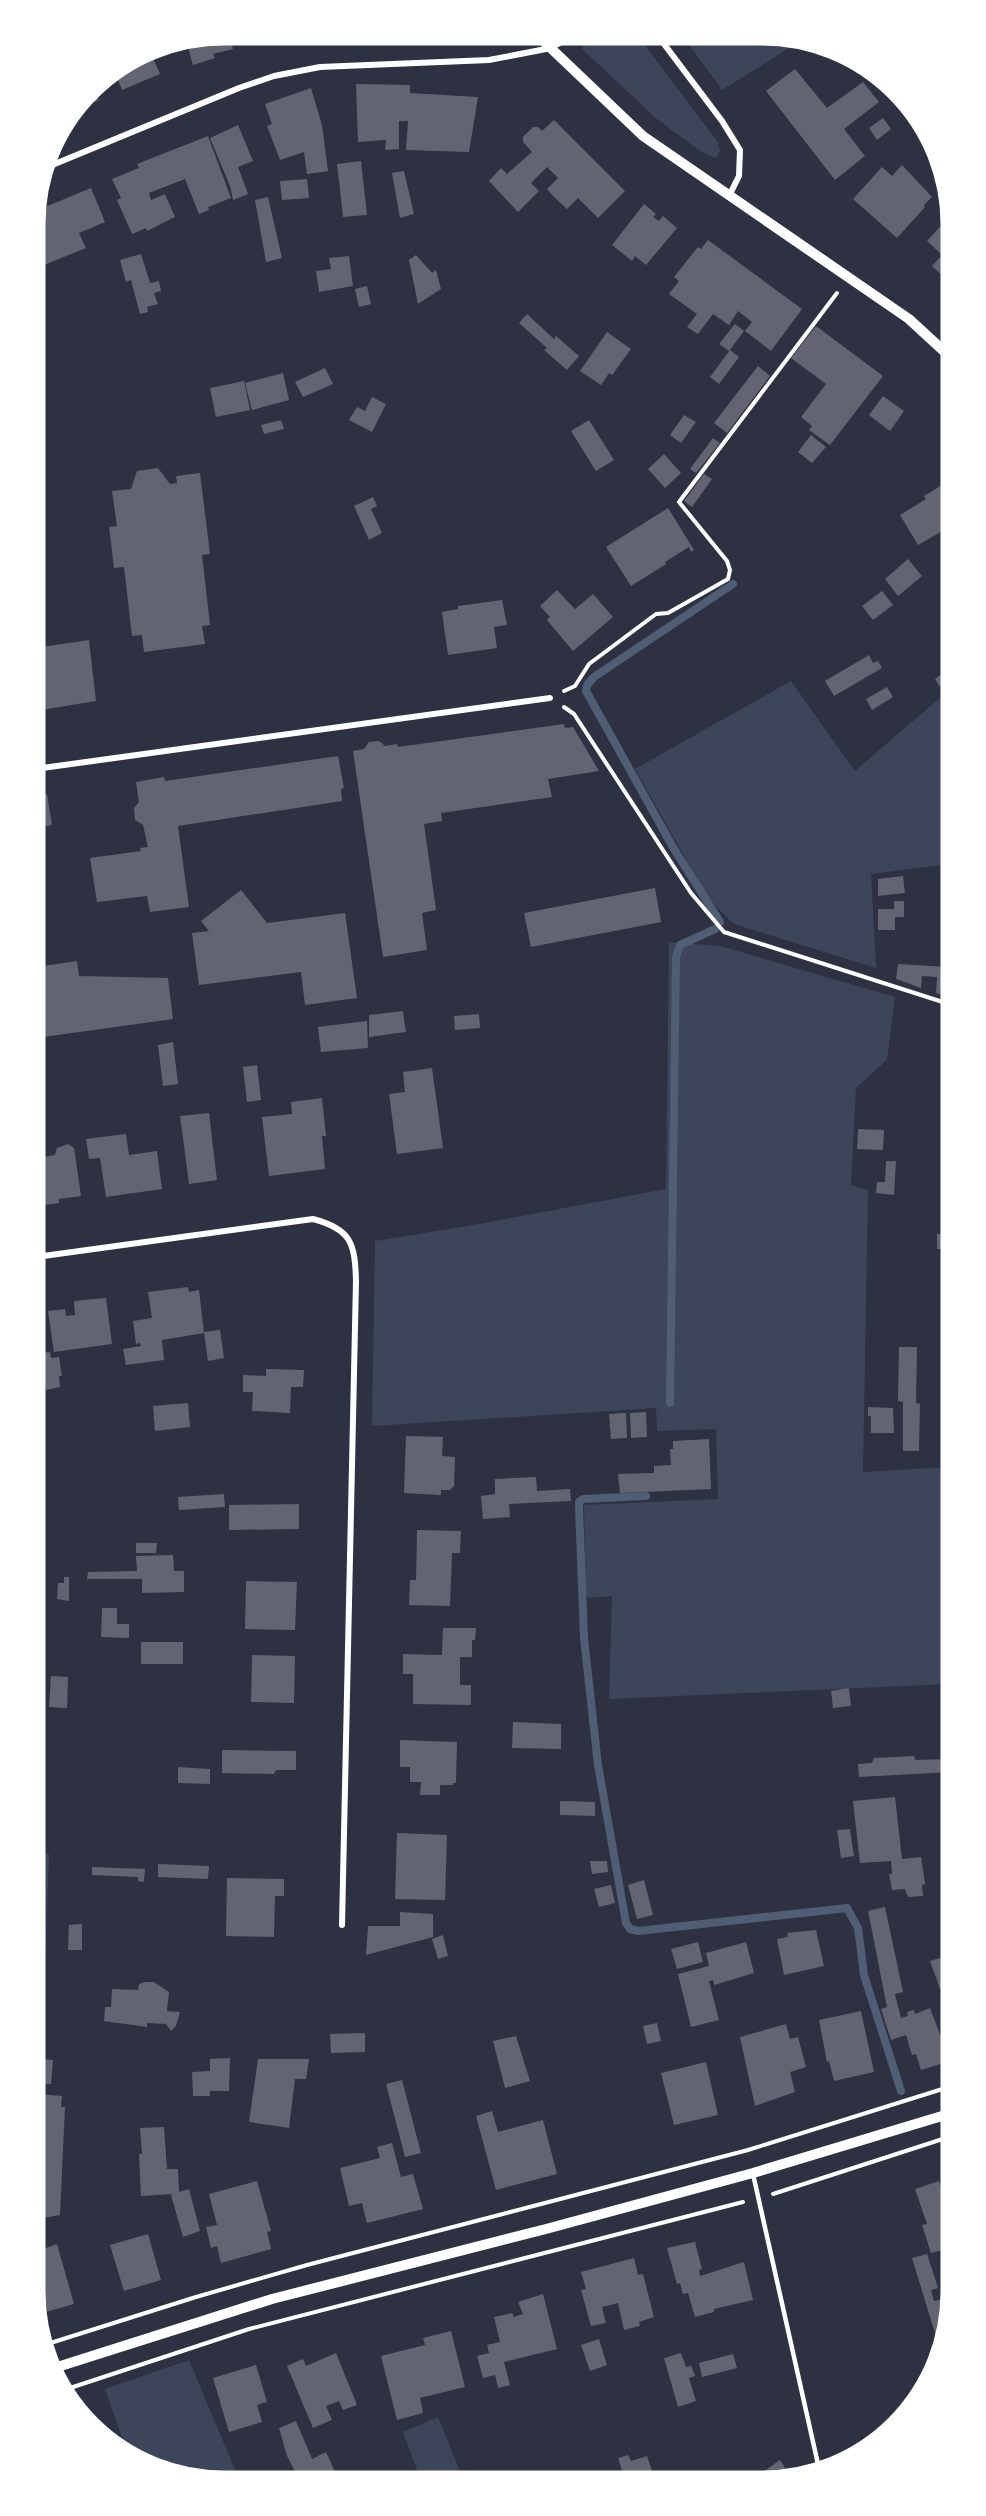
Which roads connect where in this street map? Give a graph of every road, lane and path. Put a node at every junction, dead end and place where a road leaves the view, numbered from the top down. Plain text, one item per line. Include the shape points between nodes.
1 (547, 44) edge
2 (558, 44) edge
3 (664, 44) edge
4 (551, 48) junction
5 (54, 164) edge
6 (729, 196) junction
7 (849, 277) junction
8 (942, 349) edge
9 (550, 698) junction
10 (44, 768) edge
11 (942, 1002) edge
12 (43, 1256) edge
13 (342, 1925) dead end
14 (942, 2089) edge
15 (942, 2116) edge
16 (942, 2139) edge
17 (753, 2173) junction
18 (759, 2198) junction
19 (51, 2343) edge
20 (59, 2366) edge
21 (71, 2388) edge
22 (818, 2463) edge

1 - 4 street
2 - 4 street
3 - 6 street via 740,150 739,176
4 - 5 street via 489,60 320,67 274,76
4 - 6 street via 644,136
6 - 7 street
7 - 8 street via 909,319
7 - 9 path via 679,502 728,561 728,579 668,614 656,614 589,664 575,686
9 - 10 street
9 - 11 path via 574,714 691,893 723,932
12 - 13 street via 313,1219 334,1224 350,1238 356,1281
14 - 19 path via 748,2150 285,2272
15 - 17 street
16 - 18 path
17 - 18 lane
17 - 20 street via 272,2299
18 - 21 path via 249,2329
18 - 22 lane

